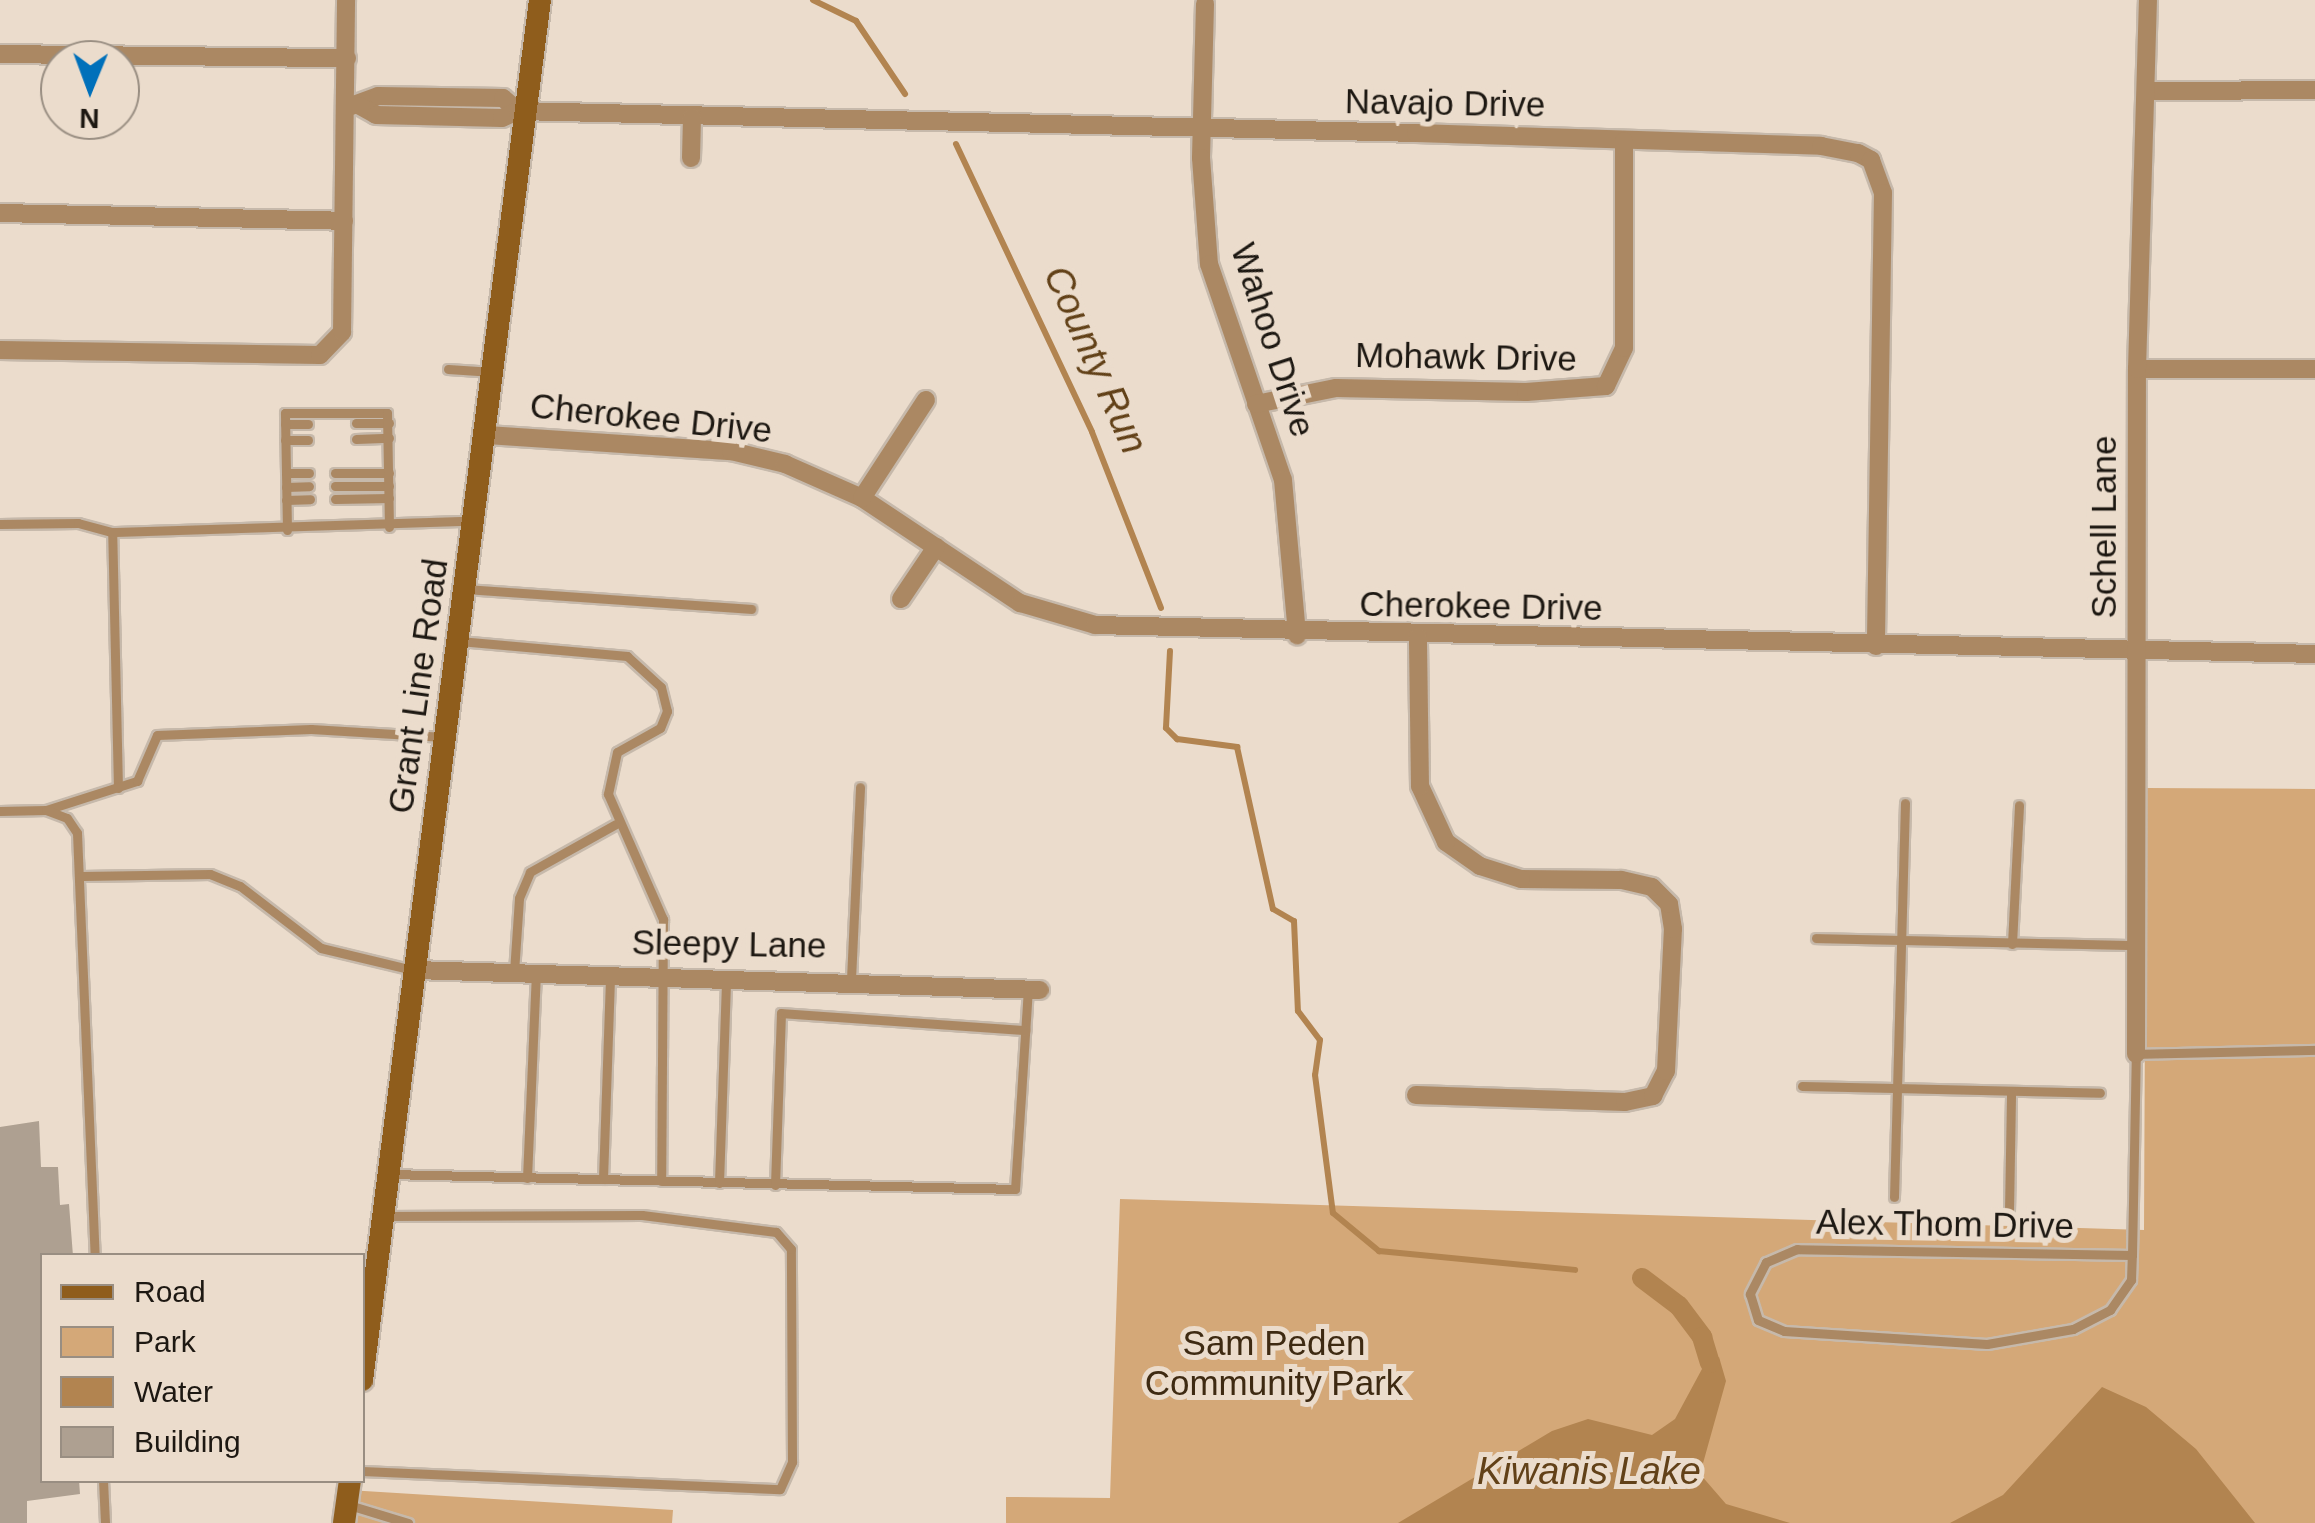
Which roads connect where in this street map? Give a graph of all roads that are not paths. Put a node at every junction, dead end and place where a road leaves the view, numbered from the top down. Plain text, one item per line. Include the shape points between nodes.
1 (346, 0) edge
2 (540, 0) edge
3 (2148, 0) edge
4 (1205, 4) dead end
5 (0, 54) edge
6 (346, 58) junction
7 (2315, 90) edge
8 (2147, 91) junction
9 (353, 106) junction
10 (522, 112) junction
11 (692, 117) junction
12 (1202, 131) junction
13 (1624, 141) junction
14 (691, 158) dead end
15 (0, 213) edge
16 (344, 222) junction
17 (0, 350) edge
18 (448, 369) dead end
19 (2137, 369) junction
20 (2315, 369) edge
21 (496, 372) junction
22 (926, 400) dead end
23 (1256, 404) junction
24 (356, 423) dead end
25 (389, 423) junction
26 (285, 424) junction
27 (308, 424) dead end
28 (487, 436) junction
29 (389, 438) junction
30 (356, 439) dead end
31 (286, 440) junction
32 (308, 440) dead end
33 (335, 472) dead end
34 (389, 472) junction
35 (286, 473) junction
36 (309, 473) dead end
37 (308, 486) dead end
38 (336, 486) dead end
39 (389, 486) junction
40 (286, 487) junction
41 (389, 498) junction
42 (862, 498) junction
43 (336, 499) dead end
44 (286, 500) junction
45 (310, 500) dead end
46 (475, 521) junction
47 (0, 524) edge
48 (389, 526) junction
49 (287, 530) junction
50 (112, 532) junction
51 (936, 548) junction
52 (466, 589) junction
53 (901, 599) dead end
54 (750, 609) dead end
55 (1298, 635) junction
56 (1418, 637) junction
57 (459, 641) junction
58 (1876, 646) junction
59 (2315, 654) edge
60 (2136, 655) junction
61 (446, 737) junction
62 (860, 787) dead end
63 (118, 788) junction
64 (1905, 803) dead end
65 (2020, 805) dead end
66 (46, 810) junction
67 (0, 811) edge
68 (616, 824) junction
69 (82, 876) junction
70 (1816, 938) dead end
71 (1901, 943) junction
72 (2012, 944) junction
73 (2135, 945) junction
74 (415, 970) junction
75 (514, 972) junction
76 (536, 972) junction
77 (610, 975) junction
78 (666, 975) junction
79 (726, 977) junction
80 (851, 979) junction
81 (1034, 989) joint
82 (1025, 1030) junction
83 (2315, 1050) edge
84 (2136, 1054) junction
85 (1802, 1086) dead end
86 (1897, 1090) junction
87 (2011, 1092) junction
88 (2100, 1093) dead end
89 (1416, 1095) dead end
90 (389, 1174) junction
91 (527, 1178) junction
92 (603, 1179) junction
93 (661, 1181) junction
94 (719, 1183) junction
95 (774, 1185) junction
96 (1894, 1197) dead end
97 (2009, 1211) dead end
98 (384, 1216) junction
99 (95, 1253) edge
100 (2132, 1254) junction
101 (365, 1358) edge
102 (365, 1471) edge
103 (103, 1483) edge
104 (350, 1483) edge
105 (345, 1514) edge
106 (105, 1523) edge
107 (408, 1523) edge

1 - 6 street
2 - 10 main road, Grant Line Road
3 - 8 street, Schell Lane
4 - 12 street, Wahoo Drive
5 - 6 street
6 - 9 street
7 - 8 street
8 - 19 street, Schell Lane
9 - 10 street, Navajo Drive via 376,115 502,118
9 - 16 street
10 - 11 street, Navajo Drive
10 - 21 main road, Grant Line Road
11 - 12 street, Navajo Drive
11 - 14 street
12 - 13 street, Navajo Drive
12 - 23 street, Wahoo Drive via 1209,264
13 - 23 street, Mohawk Drive via 1624,348 1606,386 1526,392 1336,388
13 - 58 street, Navajo Drive via 1841,148 1871,160 1881,177
15 - 16 street
16 - 17 street via 342,332 320,355
18 - 21 lane
19 - 20 street
19 - 60 street, Schell Lane
21 - 28 main road, Grant Line Road
22 - 42 street
23 - 55 street, Wahoo Drive via 1290,512
24 - 25 lane
25 - 26 lane via 380,411 285,413
25 - 29 lane
26 - 27 lane
26 - 31 lane
28 - 42 street, Cherokee Drive via 730,451 786,464
28 - 46 main road, Grant Line Road
29 - 30 lane
29 - 34 lane
31 - 32 lane
31 - 35 lane
33 - 34 lane
34 - 39 lane
35 - 36 lane
35 - 40 lane
37 - 40 lane
38 - 39 lane
39 - 41 lane
40 - 44 lane
41 - 43 lane
41 - 48 lane
42 - 51 street, Cherokee Drive
44 - 45 lane
44 - 49 lane
46 - 48 lane
46 - 52 main road, Grant Line Road
47 - 50 lane via 78,524
48 - 49 lane
49 - 50 lane
50 - 63 lane
51 - 53 street
51 - 55 street, Cherokee Drive via 997,590 1068,620
52 - 54 lane
52 - 57 main road, Grant Line Road
55 - 56 street, Cherokee Drive
56 - 58 street, Cherokee Drive
56 - 89 street via 1420,786 1446,842 1480,866 1522,879 1652,888 1669,904 1673,929 1666,1071 1653,1096 1625,1102
57 - 61 main road, Grant Line Road
57 - 68 lane via 628,656 661,686 667,712 660,728 617,752 608,794
58 - 60 street, Cherokee Drive
59 - 60 street, Cherokee Drive
60 - 73 street, Schell Lane
61 - 63 lane via 311,729 157,735 138,781
61 - 74 main road, Grant Line Road
62 - 80 lane
63 - 66 lane
64 - 71 lane
65 - 72 lane
66 - 67 lane
66 - 69 lane via 67,818 77,833
68 - 75 lane via 530,872 519,898
68 - 78 lane via 640,861 662,919
69 - 74 lane via 210,874 240,886 321,948
69 - 99 lane
70 - 71 lane
71 - 72 lane
71 - 86 lane
72 - 73 lane
73 - 84 street, Schell Lane
74 - 75 street, Sleepy Lane
74 - 90 main road, Grant Line Road
75 - 76 street, Sleepy Lane
76 - 77 street, Sleepy Lane
76 - 91 lane
77 - 78 street, Sleepy Lane
77 - 92 lane
78 - 79 street, Sleepy Lane
78 - 93 lane
79 - 80 street, Sleepy Lane
79 - 94 lane
80 - 81 street, Sleepy Lane
81 - 82 lane
82 - 95 lane via 1014,1189
82 - 95 lane via 781,1012
83 - 84 lane
84 - 100 lane, Alex Thom Drive
85 - 86 lane
86 - 87 lane
86 - 96 lane
87 - 88 lane
87 - 97 lane
90 - 91 lane
90 - 98 main road, Grant Line Road
91 - 92 lane
92 - 93 lane
93 - 94 lane
94 - 95 lane
98 - 101 main road, Grant Line Road
98 - 102 lane via 642,1215 776,1232 791,1250 792,1462 780,1489
100 - 100 lane, Alex Thom Drive via 2131,1280 2110,1310 2073,1329 1987,1344 1784,1331 1758,1320 1750,1294 1766,1262 1796,1249
103 - 106 lane
104 - 105 main road
105 - 107 lane

